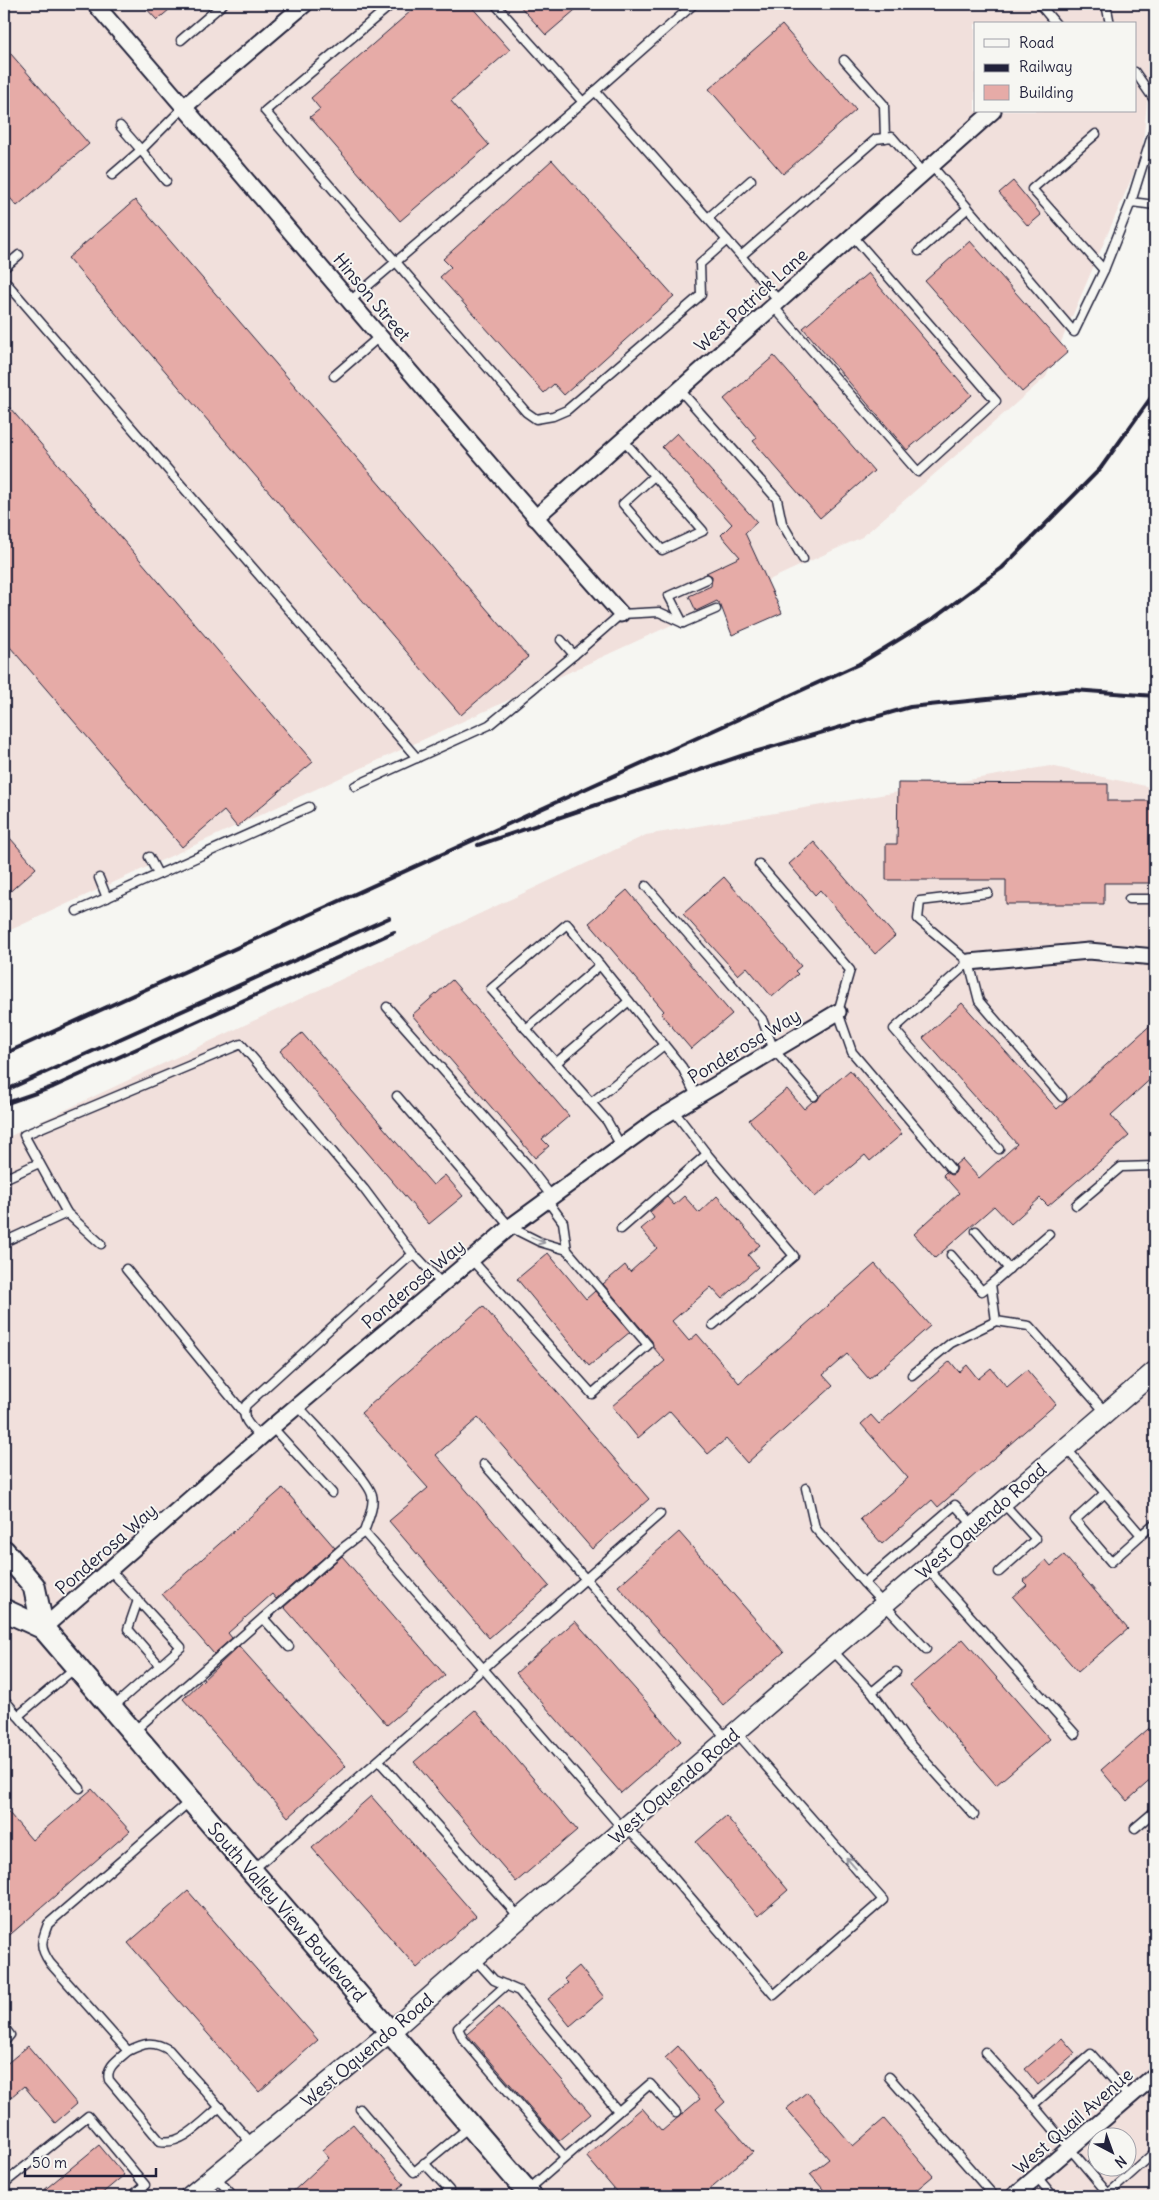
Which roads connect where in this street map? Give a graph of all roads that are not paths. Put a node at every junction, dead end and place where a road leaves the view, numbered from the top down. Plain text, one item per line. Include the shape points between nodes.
1 (95, 4) edge
2 (223, 4) edge
3 (305, 4) edge
4 (392, 4) edge
5 (495, 4) edge
6 (694, 4) edge
7 (1106, 4) edge
8 (1041, 6) dead end
9 (1054, 22) edge
10 (1110, 22) edge
11 (181, 40) dead end
12 (844, 60) dead end
13 (1136, 73) edge
14 (594, 90) junction
15 (1155, 101) edge
16 (583, 102) junction
17 (184, 107) junction
18 (992, 112) edge
19 (120, 126) dead end
20 (1155, 126) edge
21 (1096, 134) dead end
22 (885, 138) junction
23 (141, 150) junction
24 (927, 169) junction
25 (112, 175) dead end
26 (751, 180) dead end
27 (166, 181) dead end
28 (1131, 202) junction
29 (1155, 205) edge
30 (968, 208) junction
31 (708, 218) junction
32 (852, 235) junction
33 (727, 240) junction
34 (919, 250) dead end
35 (19, 255) dead end
36 (741, 256) junction
37 (394, 261) junction
38 (4, 268) edge
39 (1104, 270) junction
40 (5, 285) edge
41 (350, 300) junction
42 (776, 303) junction
43 (380, 336) junction
44 (334, 376) dead end
45 (679, 389) junction
46 (623, 440) junction
47 (654, 476) junction
48 (535, 518) junction
49 (803, 559) dead end
50 (707, 580) dead end
51 (716, 609) dead end
52 (621, 614) junction
53 (683, 623) junction
54 (561, 640) dead end
55 (574, 655) junction
56 (417, 758) junction
57 (355, 786) dead end
58 (309, 807) dead end
59 (149, 857) dead end
60 (759, 864) dead end
61 (158, 874) junction
62 (99, 878) dead end
63 (646, 886) dead end
64 (988, 893) dead end
65 (107, 898) junction
66 (1129, 899) dead end
67 (1155, 899) edge
68 (77, 911) dead end
69 (1155, 957) edge
70 (970, 962) junction
71 (600, 965) junction
72 (629, 1001) junction
73 (387, 1007) dead end
74 (838, 1012) junction
75 (526, 1028) junction
76 (664, 1045) junction
77 (774, 1050) junction
78 (556, 1063) junction
79 (397, 1096) dead end
80 (696, 1096) junction
81 (814, 1096) dead end
82 (1062, 1097) dead end
83 (591, 1103) junction
84 (673, 1110) junction
85 (621, 1146) junction
86 (999, 1149) dead end
87 (706, 1154) junction
88 (40, 1163) junction
89 (1155, 1166) edge
90 (950, 1170) dead end
91 (4, 1178) edge
92 (550, 1198) junction
93 (1076, 1205) dead end
94 (67, 1213) junction
95 (510, 1227) junction
96 (621, 1229) dead end
97 (976, 1231) dead end
98 (1049, 1234) dead end
99 (4, 1242) edge
100 (101, 1244) dead end
101 (567, 1250) junction
102 (951, 1255) dead end
103 (414, 1256) junction
104 (472, 1260) junction
105 (126, 1269) dead end
106 (1009, 1269) junction
107 (442, 1284) junction
108 (991, 1284) junction
109 (996, 1321) junction
110 (713, 1325) dead end
111 (1155, 1372) edge
112 (912, 1375) dead end
113 (298, 1406) junction
114 (243, 1412) junction
115 (1106, 1414) junction
116 (272, 1427) junction
117 (261, 1437) junction
118 (1066, 1448) junction
119 (484, 1464) dead end
120 (806, 1488) dead end
121 (332, 1493) dead end
122 (1104, 1493) junction
123 (1003, 1503) junction
124 (660, 1514) dead end
125 (1155, 1523) edge
126 (975, 1527) junction
127 (364, 1532) junction
128 (1141, 1535) junction
129 (4, 1551) edge
130 (927, 1568) junction
131 (110, 1570) junction
132 (999, 1572) dead end
133 (586, 1580) junction
134 (864, 1583) junction
135 (138, 1600) junction
136 (884, 1605) junction
137 (4, 1610) edge
138 (263, 1618) junction
139 (43, 1628) junction
140 (289, 1647) dead end
141 (832, 1650) junction
142 (926, 1650) dead end
143 (76, 1666) junction
144 (160, 1666) junction
145 (484, 1670) junction
146 (896, 1672) dead end
147 (872, 1692) junction
148 (4, 1699) edge
149 (112, 1708) junction
150 (18, 1716) junction
151 (133, 1732) junction
152 (1075, 1734) dead end
153 (732, 1736) junction
154 (379, 1761) junction
155 (80, 1788) dead end
156 (192, 1800) junction
157 (1155, 1811) edge
158 (974, 1815) dead end
159 (625, 1828) junction
160 (1135, 1828) dead end
161 (252, 1871) junction
162 (520, 1918) junction
163 (474, 1958) junction
164 (506, 1985) junction
165 (4, 2027) edge
166 (390, 2032) junction
167 (4, 2042) edge
168 (128, 2051) junction
169 (986, 2052) dead end
170 (1155, 2075) edge
171 (889, 2077) dead end
172 (1129, 2097) junction
173 (1032, 2105) junction
174 (220, 2107) junction
175 (360, 2108) dead end
176 (618, 2111) junction
177 (676, 2113) dead end
178 (470, 2126) junction
179 (253, 2145) junction
180 (1070, 2149) junction
181 (1155, 2152) edge
182 (565, 2157) junction
183 (424, 2163) junction
184 (215, 2176) junction
185 (1037, 2177) junction
186 (4, 2179) edge
187 (529, 2194) edge
188 (1109, 2195) edge
189 (134, 2196) edge
190 (190, 2196) edge
191 (233, 2196) edge
192 (442, 2196) edge
193 (994, 2196) edge
194 (1014, 2196) edge
195 (1053, 2196) edge

1 - 17 street, Hinson Street
2 - 11 lane
3 - 17 street
4 - 37 lane via 266,112
5 - 16 lane
6 - 14 lane
7 - 10 lane
8 - 9 lane
12 - 22 lane via 884,105
13 - 15 lane
14 - 16 lane
14 - 31 lane
16 - 37 lane
17 - 23 lane
17 - 41 street, Hinson Street
18 - 24 street, West Patrick Lane
19 - 23 lane
20 - 28 lane
21 - 39 lane via 1032,189
22 - 24 lane via 892,137
22 - 36 lane via 876,140
23 - 25 lane
23 - 27 lane
24 - 30 lane
24 - 32 street, West Patrick Lane
26 - 31 lane
28 - 29 lane
28 - 39 lane
30 - 34 lane
30 - 39 lane via 1074,332
31 - 33 lane
32 - 42 street, West Patrick Lane
32 - 42 lane via 996,401 918,472
33 - 36 lane
33 - 37 lane via 700,264 701,294 567,410 536,419 526,412
35 - 38 lane
36 - 42 lane
37 - 41 lane
40 - 56 lane
41 - 43 street, Hinson Street
42 - 45 street, West Patrick Lane
43 - 44 lane
43 - 48 street, Hinson Street
45 - 46 street, West Patrick Lane
45 - 49 lane via 777,499 782,523
46 - 47 lane
46 - 48 street, West Patrick Lane
47 - 47 lane via 703,531 662,550 623,504
48 - 52 street, Hinson Street
50 - 53 lane via 669,596
51 - 53 lane
52 - 53 lane via 659,612
52 - 55 lane
54 - 55 lane
55 - 56 lane via 489,725
56 - 57 lane
58 - 61 lane
59 - 61 lane
60 - 74 lane via 850,970
61 - 65 lane
62 - 65 lane
63 - 77 lane via 762,1019
64 - 70 lane via 920,901 918,920
65 - 68 lane
66 - 67 lane
69 - 70 street via 1089,952
70 - 82 lane via 979,1001
70 - 86 lane via 894,1029
71 - 72 lane
71 - 75 lane
71 - 75 lane via 566,924 491,989
72 - 76 lane
72 - 78 lane
73 - 92 lane via 528,1166
74 - 77 street, Ponderosa Way
74 - 90 lane via 852,1052
75 - 78 lane
76 - 80 lane via 682,1067
76 - 83 lane
77 - 80 street, Ponderosa Way
77 - 81 lane
78 - 83 lane
79 - 95 lane
80 - 84 street, Ponderosa Way
83 - 85 lane via 607,1121
84 - 85 street, Ponderosa Way
84 - 87 lane
85 - 92 street, Ponderosa Way
87 - 96 lane
87 - 110 lane via 794,1256
88 - 91 lane
88 - 94 lane
88 - 103 lane via 24,1135 241,1044 364,1189
89 - 93 lane via 1121,1167
92 - 95 street, Ponderosa Way
92 - 101 lane via 563,1222
94 - 99 lane
94 - 100 lane
95 -> 101 lane via 540,1242
95 - 104 street, Ponderosa Way
97 - 106 lane
98 - 106 lane
101 - 104 lane via 648,1345 592,1394
102 - 108 lane via 982,1291
103 - 107 lane
103 - 114 lane via 246,1405
104 - 107 street, Ponderosa Way
105 - 114 lane
106 - 108 lane
107 - 113 street, Ponderosa Way
108 - 109 lane
109 - 112 lane via 951,1343
109 - 115 lane via 1029,1326
111 - 115 street, West Oquendo Road
113 - 116 street, Ponderosa Way
113 - 127 lane via 364,1480 372,1495
114 - 117 lane via 245,1420
115 - 118 street, West Oquendo Road
116 - 117 street, Ponderosa Way
116 - 121 lane
117 - 131 street, Ponderosa Way
118 - 122 lane
118 - 123 street, West Oquendo Road
119 - 133 lane
120 - 134 lane via 815,1528
122 - 128 lane
122 - 128 lane via 1075,1520 1111,1562
123 - 126 street, West Oquendo Road
123 - 132 lane via 1036,1539
124 - 133 lane
125 - 128 lane
126 - 130 street, West Oquendo Road
126 - 134 lane via 955,1505
127 - 138 lane
127 - 145 lane
129 - 139 main road, South Valley View Boulevard via 34,1586
130 - 136 street, West Oquendo Road
130 - 152 lane
131 - 135 lane
131 - 139 street, Ponderosa Way
133 - 145 lane
133 - 153 lane
134 - 136 lane
135 - 144 lane via 128,1629
135 - 144 lane via 181,1647
136 - 141 street, West Oquendo Road
136 - 142 lane
137 - 139 main road, South Valley View Boulevard
138 - 140 lane
138 - 151 lane
139 - 143 main road, South Valley View Boulevard
141 - 147 lane
141 - 153 street, West Oquendo Road
143 - 149 main road, South Valley View Boulevard
143 - 150 lane
144 - 149 lane
145 - 154 lane
145 - 159 lane
146 - 147 lane
147 - 158 lane via 908,1740
148 - 150 lane
149 - 151 main road, South Valley View Boulevard
150 - 155 lane
151 - 156 main road, South Valley View Boulevard
153 - 159 street, West Oquendo Road
159 -> 153 lane via 661,1863 774,1995 883,1900
154 - 161 lane
154 - 162 lane
156 - 161 main road, South Valley View Boulevard
156 - 168 lane via 48,1924 41,1944 50,1964
157 - 160 lane
159 - 162 street, West Oquendo Road
161 - 166 main road, South Valley View Boulevard
162 - 163 street, West Oquendo Road
163 - 164 lane via 494,1980
163 - 166 street, West Oquendo Road
164 - 176 lane via 519,1991
164 - 182 lane via 458,2028 463,2040
165 - 167 lane via 10,2035
166 - 178 main road, South Valley View Boulevard
166 - 179 street, West Oquendo Road
168 - 174 lane via 154,2042 169,2050
168 - 174 lane via 110,2067 109,2080 160,2142 169,2144 181,2138
169 - 173 lane
170 - 172 street, West Quail Avenue
171 - 193 lane
172 - 173 lane via 1092,2054
172 - 180 street, West Quail Avenue
173 - 180 lane
174 - 179 lane
175 - 183 lane via 414,2172
176 - 177 lane via 650,2084
176 - 182 lane
178 - 183 lane
178 - 187 main road, South Valley View Boulevard
179 - 184 street, West Oquendo Road
180 - 185 street, West Quail Avenue
180 - 188 lane
181 - 188 lane
182 - 187 lane
183 - 192 lane via 449,2190
184 - 190 street, West Oquendo Road
184 - 191 lane
185 - 194 street, West Quail Avenue
185 - 195 lane
186 - 189 lane via 6,2182 88,2116 145,2185

